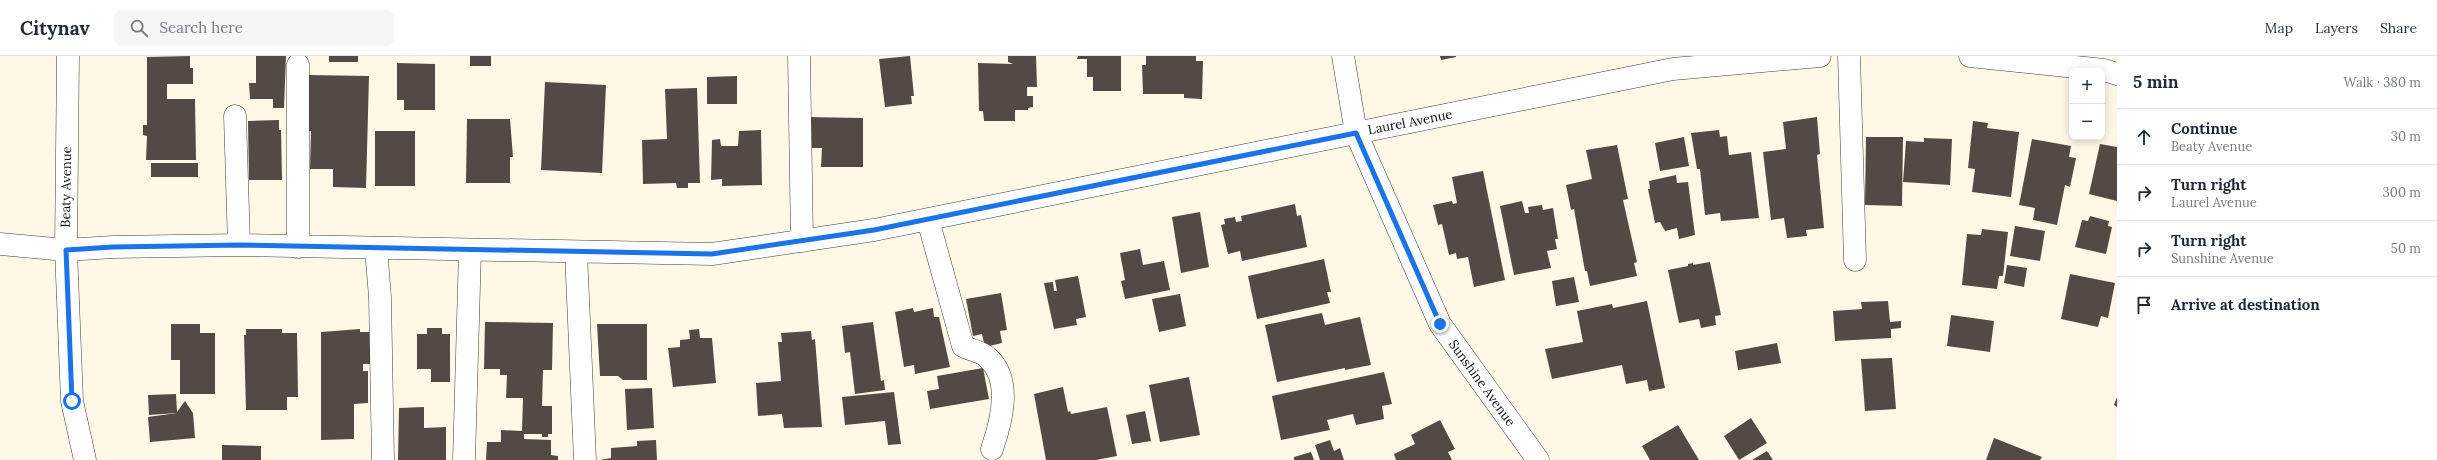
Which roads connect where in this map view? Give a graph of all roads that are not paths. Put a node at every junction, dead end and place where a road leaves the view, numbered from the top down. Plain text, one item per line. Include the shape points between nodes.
1 (68, 56) edge
2 (799, 56) edge
3 (1344, 56) edge
4 (1820, 56) edge
5 (1849, 56) edge
6 (1970, 56) edge
7 (298, 64) dead end
8 (2117, 74) edge
9 (235, 116) dead end
10 (1356, 133) junction
11 (928, 220) junction
12 (802, 241) junction
13 (0, 244) edge
14 (239, 245) junction
15 (298, 247) junction
16 (376, 248) junction
17 (66, 250) junction
18 (470, 250) junction
19 (576, 252) junction
20 (1855, 260) dead end
21 (992, 449) dead end
22 (79, 458) edge
23 (383, 460) edge
24 (464, 460) edge
25 (585, 460) edge
26 (1538, 460) edge

1 - 17 street, Beaty Avenue
2 - 12 street
3 - 10 street, Sunshine Avenue
4 - 10 street, Laurel Avenue via 1673,69
5 - 20 street
6 - 8 street via 2104,70
7 - 15 street
9 - 14 street
10 - 11 street, Laurel Avenue
10 - 26 street, Sunshine Avenue via 1440,324
11 - 12 street, Laurel Avenue
11 - 21 street via 963,346 988,358 1002,385 1003,399
12 - 19 street, Laurel Avenue via 712,254
13 - 17 street, Laurel Avenue
14 - 15 street, Laurel Avenue
14 - 17 street, Laurel Avenue
15 - 16 street, Laurel Avenue
16 - 18 street, Laurel Avenue
16 - 23 street via 380,297
17 - 22 street, Beaty Avenue via 72,401
18 - 19 street, Laurel Avenue
18 - 24 street
19 - 25 street

